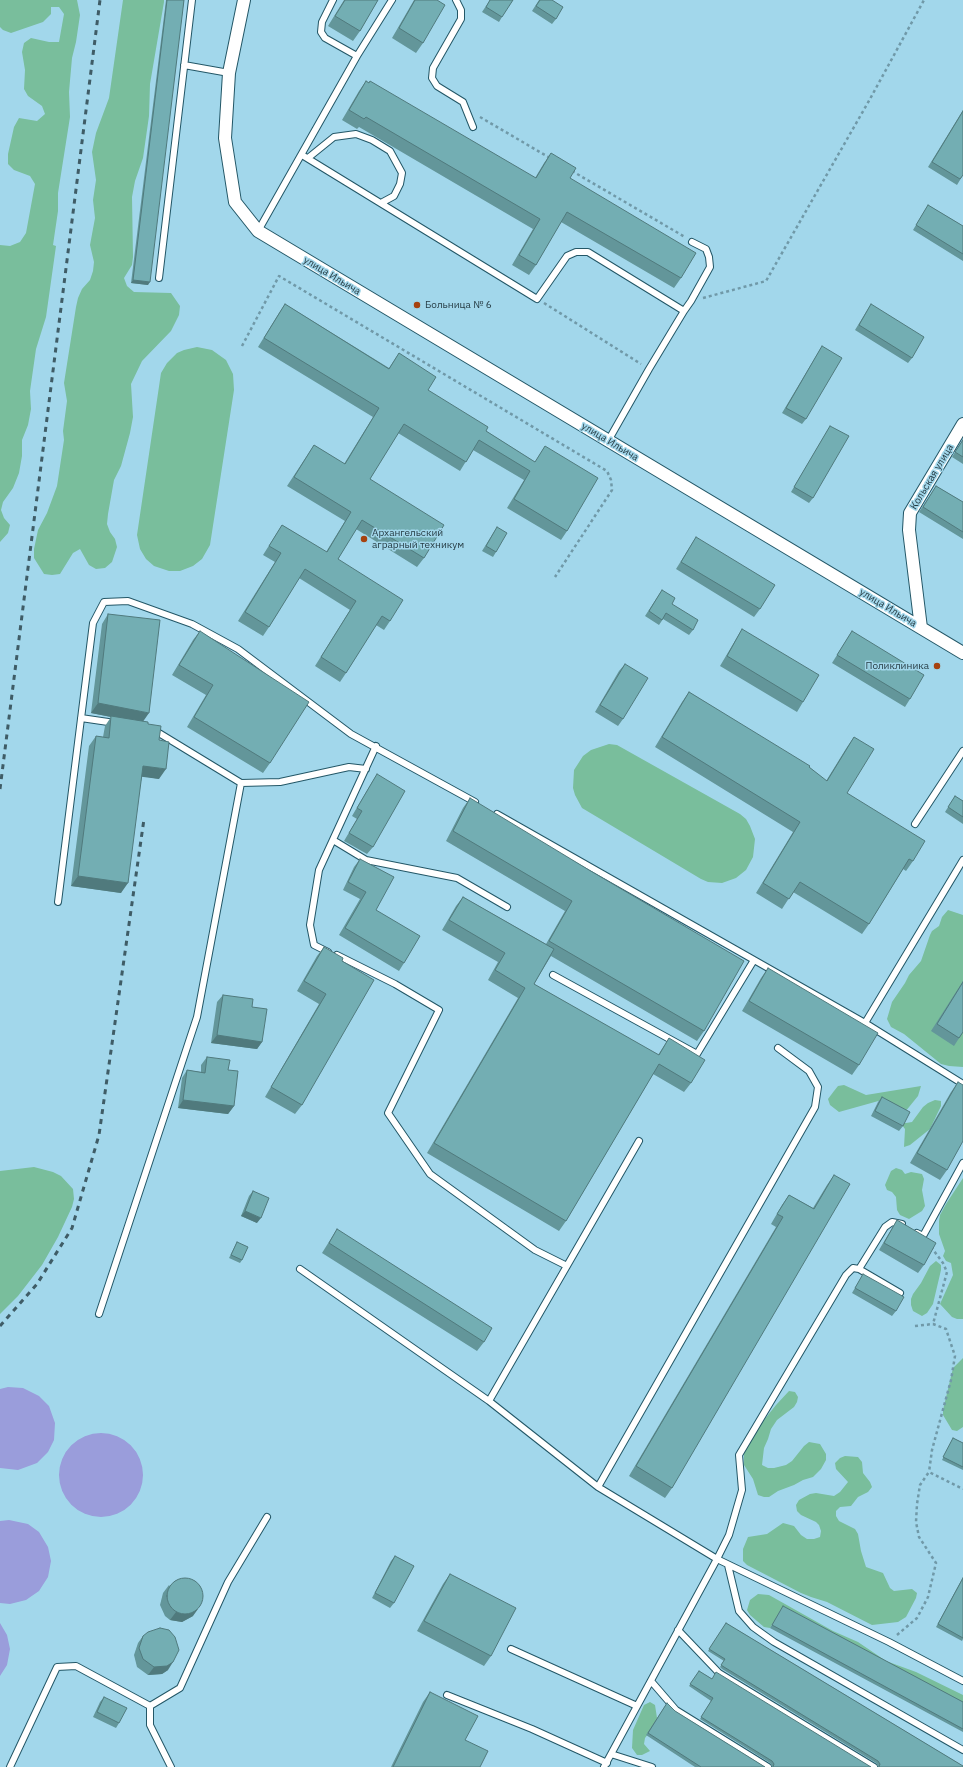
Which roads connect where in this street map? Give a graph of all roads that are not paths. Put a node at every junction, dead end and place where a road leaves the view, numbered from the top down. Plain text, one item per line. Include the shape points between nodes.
1 (192, 0) edge
2 (244, 0) edge
3 (333, 0) edge
4 (392, 0) edge
5 (456, 0) edge
6 (357, 56) junction
7 (184, 64) junction
8 (229, 73) junction
9 (473, 127) dead end
10 (302, 154) junction
11 (308, 158) junction
12 (381, 203) junction
13 (258, 231) junction
14 (692, 242) road end
15 (159, 278) dead end
16 (684, 311) junction
17 (963, 424) edge
18 (608, 441) junction
19 (921, 628) junction
20 (963, 653) edge
21 (81, 718) junction
22 (119, 724) edge
23 (149, 729) edge
24 (376, 746) junction
25 (963, 751) edge
26 (366, 769) junction
27 (241, 782) junction
28 (484, 807) edge
29 (491, 811) edge
30 (915, 824) dead end
31 (333, 840) junction
32 (963, 860) edge
33 (58, 902) dead end
34 (507, 906) dead end
35 (754, 960) junction
36 (554, 975) dead end
37 (865, 1023) junction
38 (778, 1048) dead end
39 (963, 1084) edge
40 (639, 1141) dead end
41 (963, 1163) edge
42 (567, 1266) junction
43 (300, 1269) dead end
44 (859, 1269) junction
45 (900, 1293) edge
46 (99, 1314) dead end
47 (489, 1401) junction
48 (598, 1487) junction
49 (267, 1517) dead end
50 (717, 1559) junction
51 (728, 1565) junction
52 (678, 1630) junction
53 (511, 1649) dead end
54 (651, 1681) junction
55 (963, 1681) edge
56 (447, 1695) dead end
57 (150, 1706) junction
58 (637, 1706) junction
59 (963, 1750) edge
60 (611, 1754) junction
61 (605, 1765) edge
62 (10, 1767) edge
63 (171, 1767) edge
64 (652, 1767) edge
65 (768, 1767) edge
66 (874, 1767) edge

1 - 7 lane
2 - 8 street
3 - 6 lane via 322,22 321,32 325,38
4 - 6 lane
5 - 9 lane via 461,10 461,19 433,68 432,78 437,86 463,102
6 - 10 lane
7 - 8 lane
7 - 15 lane
8 - 13 street via 225,138 236,202
10 - 11 lane
10 - 13 lane
11 - 12 lane
11 - 12 lane via 334,137 356,134 390,151 402,173 394,196
12 - 16 lane via 537,299 567,256 576,252 588,252
13 - 18 street, улица Ильича
14 - 16 lane via 706,249 710,267 692,302
16 - 18 lane
17 - 19 street, Кольская улица via 910,513 909,530
18 - 19 street, улица Ильича
19 - 20 street, улица Ильича
21 - 22 lane
21 - 24 lane via 93,624 104,602 128,601 192,624 238,649 351,734
21 - 33 lane
23 - 27 lane via 157,730
24 - 26 lane
24 - 28 lane
25 - 30 lane
26 - 27 lane via 349,767 280,782
26 - 31 lane
27 - 46 lane via 198,1017
29 - 35 lane
31 - 34 lane via 366,860 457,878
31 - 42 lane via 319,870 310,925 314,945 395,984 439,1010 388,1113 430,1174 535,1250
32 - 37 lane
35 - 36 lane via 697,1054
35 - 37 lane
37 - 39 lane
38 - 48 lane via 809,1071 818,1086 815,1107
40 - 42 lane
41 - 44 lane via 923,1236 901,1223 892,1222 885,1227
42 - 47 lane
43 - 47 lane
44 - 45 lane
44 - 50 lane via 852,1268 846,1275 739,1455 742,1490 729,1535
47 - 48 lane
48 - 50 lane
49 - 57 lane via 228,1582 180,1688
50 - 51 lane
50 - 52 lane
51 - 55 lane via 889,1642
51 - 59 lane via 739,1611 753,1627 774,1642
52 - 54 lane
52 - 66 lane via 719,1673
53 - 58 lane
54 - 58 lane
54 - 65 lane via 676,1710
56 - 61 lane via 532,1730
57 - 62 lane via 76,1666 57,1667
57 - 63 lane via 150,1725
58 - 60 lane
60 - 61 lane
60 - 64 lane

